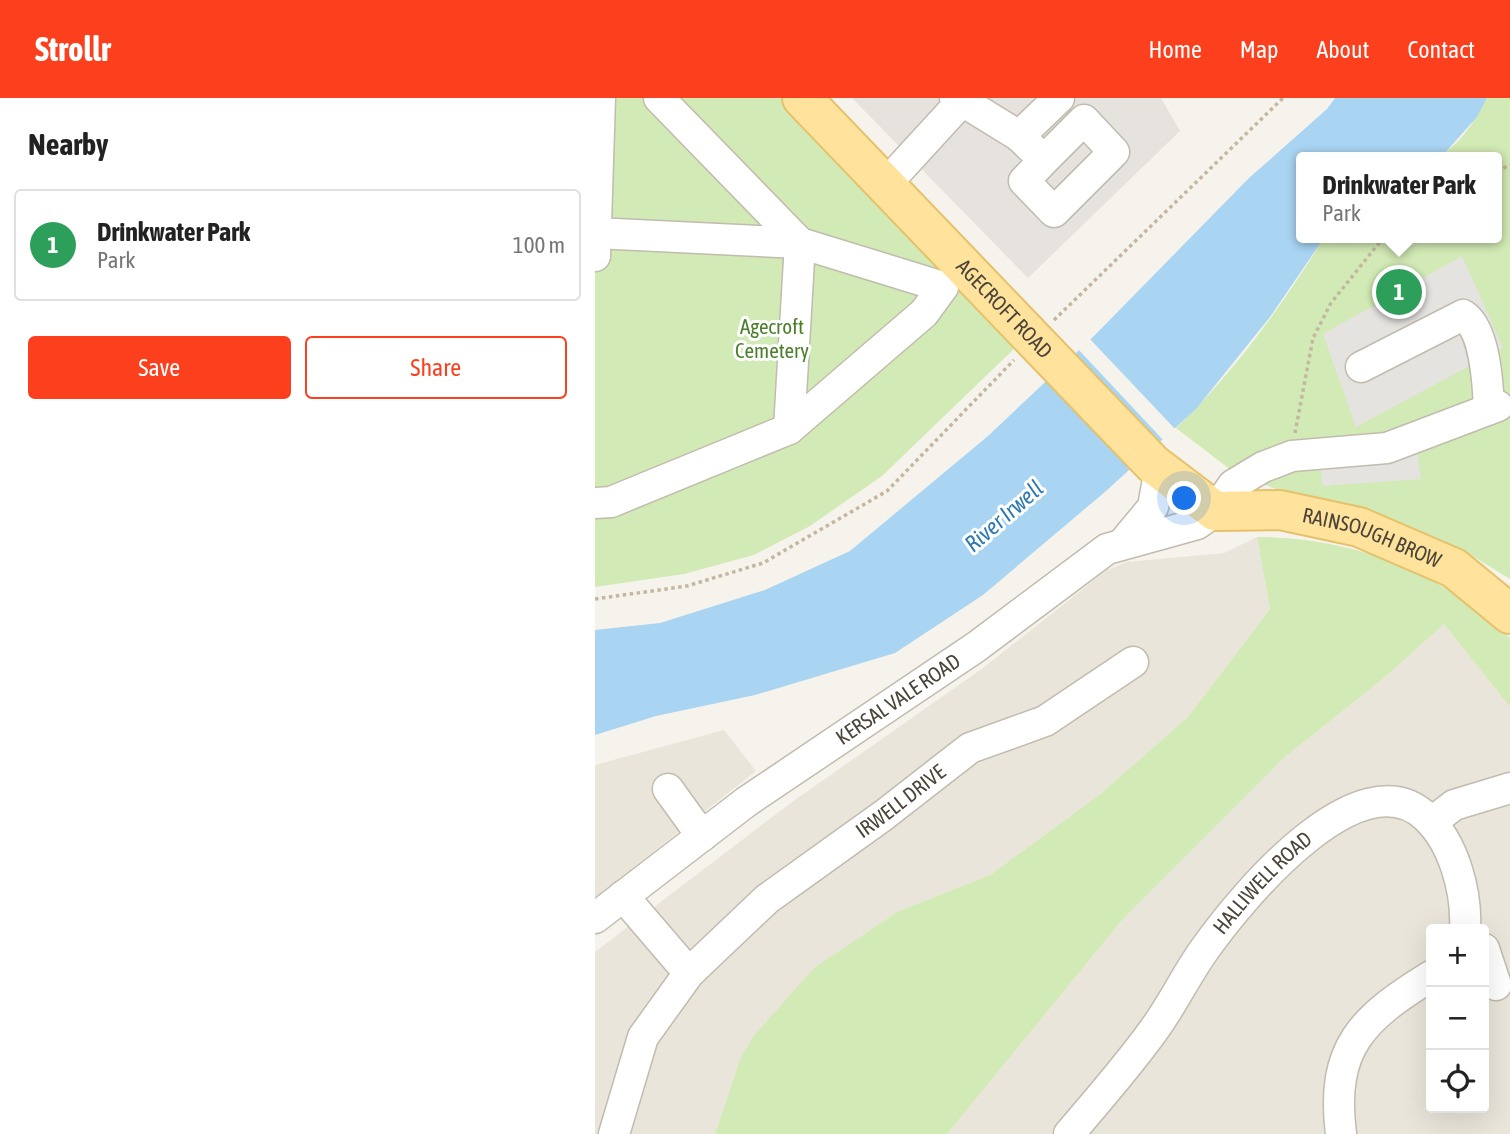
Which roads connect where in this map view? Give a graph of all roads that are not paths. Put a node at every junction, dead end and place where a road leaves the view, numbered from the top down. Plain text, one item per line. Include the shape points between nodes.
1 (600, 98) edge
2 (659, 98) edge
3 (802, 98) edge
4 (1059, 98) edge
5 (958, 101) edge
6 (1019, 136) junction
7 (1044, 160) dead end
8 (884, 186) junction
9 (595, 240) edge
10 (800, 243) junction
11 (1361, 367) dead end
12 (789, 429) junction
13 (1160, 468) junction
14 (595, 503) edge
15 (1215, 511) junction
16 (1124, 542) junction
17 (1510, 614) edge
18 (1133, 662) dead end
19 (1510, 788) edge
20 (668, 789) dead end
21 (1432, 822) junction
22 (702, 836) junction
23 (622, 897) junction
24 (595, 918) edge
25 (1465, 924) edge
26 (1510, 941) edge
27 (1489, 947) edge
28 (1489, 963) edge
29 (689, 973) junction
30 (1426, 979) edge
31 (1496, 985) dead end
32 (614, 1134) edge
33 (1069, 1134) edge
34 (1341, 1134) edge

1 - 9 street
2 - 10 street
3 - 8 main road, AGECROFT ROAD
4 - 6 street
5 - 6 street
5 - 8 street
6 - 7 street
8 - 13 main road, AGECROFT ROAD
9 - 10 street
10 - 12 street
10 - 12 street via 943,288 924,313
11 - 15 street via 1462,315 1469,320 1482,350 1494,407 1387,448 1292,456 1233,485
12 - 14 street via 611,502
13 - 15 main road, AGECROFT ROAD
13 - 16 street via 1153,508
15 - 16 street, KERSAL VALE ROAD via 1197,523
15 - 17 main road, RAINSOUGH BROW via 1288,511 1359,527 1454,568
16 - 22 street, KERSAL VALE ROAD via 1088,561 976,647
18 - 29 street, IRWELL DRIVE via 1045,722 970,747 767,899
19 - 21 street via 1454,805
20 - 22 street
21 - 25 street, HALLIWELL ROAD via 1448,846
21 - 33 street, HALLIWELL ROAD via 1408,804 1370,802 1340,814 1291,852 1259,882 1207,945 1149,1037
22 - 23 street, KERSAL VALE ROAD
23 - 24 street, KERSAL VALE ROAD
23 - 29 street
26 - 27 street
28 - 31 street
29 - 32 street, IRWELL DRIVE via 643,1037
30 - 34 street via 1383,1008 1356,1036 1342,1079

